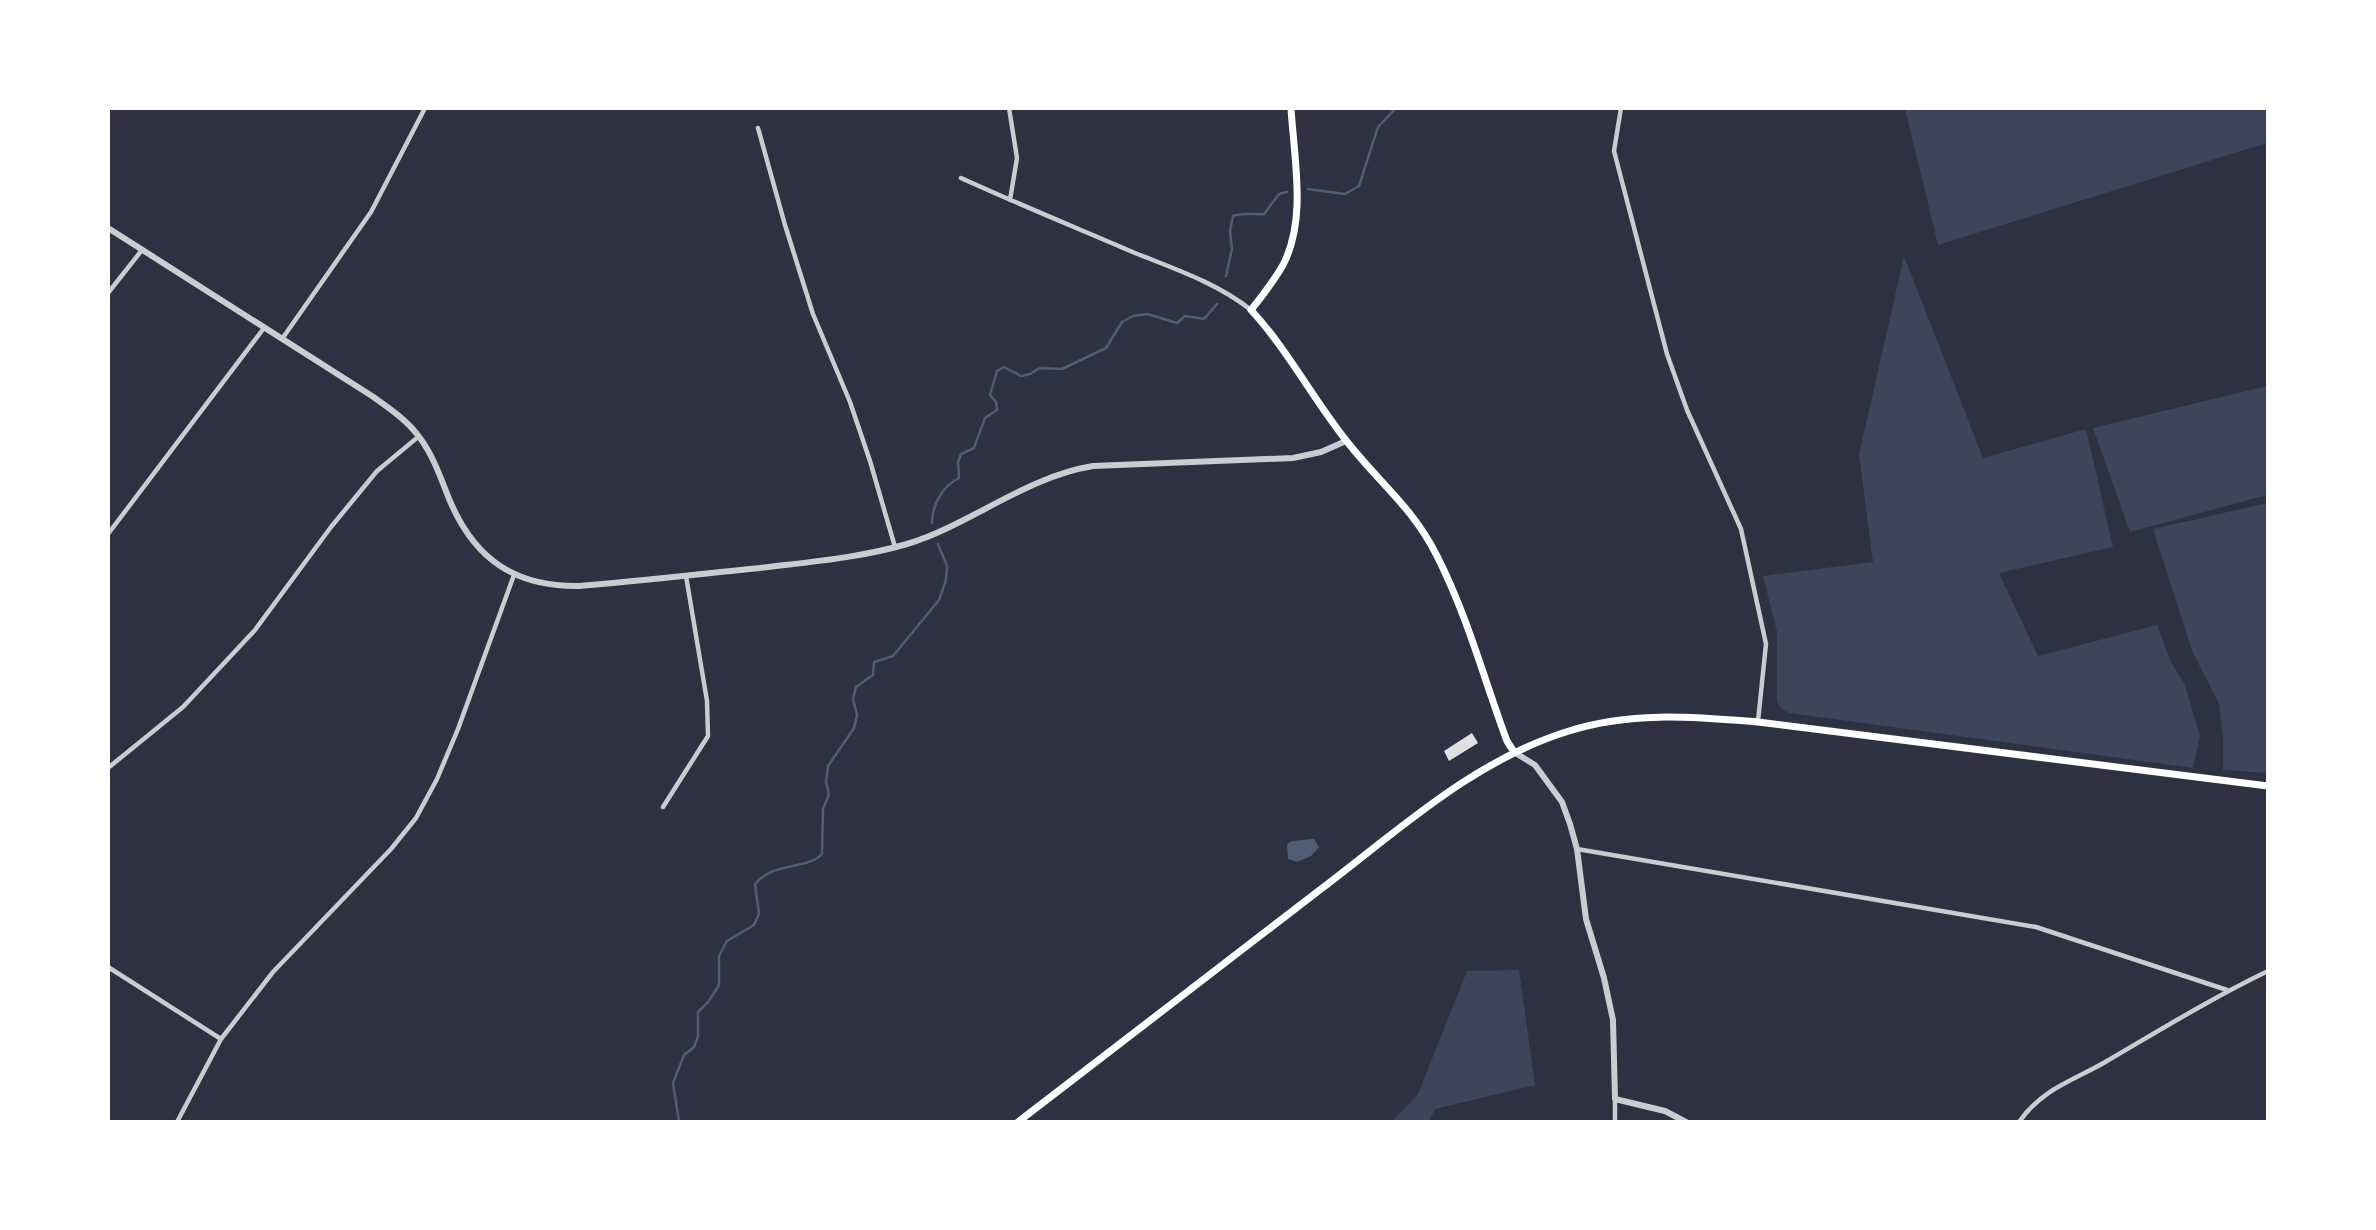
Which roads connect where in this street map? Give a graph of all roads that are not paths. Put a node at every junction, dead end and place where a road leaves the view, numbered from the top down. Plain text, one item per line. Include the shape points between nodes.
1 (425, 108) edge
2 (1009, 108) edge
3 (1291, 108) edge
4 (1621, 108) edge
5 (758, 128) dead end
6 (961, 178) dead end
7 (1010, 200) junction
8 (108, 228) edge
9 (142, 249) junction
10 (108, 293) edge
11 (1251, 310) junction
12 (264, 328) junction
13 (282, 339) junction
14 (419, 436) junction
15 (1346, 441) junction
16 (108, 534) edge
17 (895, 547) junction
18 (514, 575) junction
19 (686, 576) junction
20 (1758, 722) junction
21 (1514, 752) junction
22 (108, 768) edge
23 (2267, 786) edge
24 (663, 807) dead end
25 (1577, 849) junction
26 (108, 967) edge
27 (2267, 971) edge
28 (2227, 990) junction
29 (221, 1039) junction
30 (1615, 1100) junction
31 (177, 1122) edge
32 (1018, 1122) edge
33 (1615, 1122) edge
34 (1686, 1122) edge
35 (2019, 1122) edge

1 - 13 street via 370,212
2 - 7 street via 1017,158
3 - 11 main road via 1296,228 1284,263
4 - 20 street via 1614,151 1667,354 1741,529 1766,644
5 - 17 street via 813,314 850,401
6 - 7 street
7 - 11 street via 1205,282
8 - 9 street
9 - 10 street
9 - 12 street
11 - 15 main road via 1281,345
12 - 13 street
12 - 16 street
13 - 14 street via 391,409
14 - 18 street via 467,534 489,558
14 - 22 street via 377,471 255,631 183,707
15 - 17 street via 1293,458 1071,470 1030,485 939,532
15 - 21 main road via 1399,498 1437,555
17 - 19 street via 838,559
18 - 19 street via 564,586
18 - 29 street via 458,730 416,818 273,972
19 - 24 street via 707,701 708,736
20 - 21 main road via 1665,716 1619,719 1571,730
20 - 23 main road
21 - 25 street via 1535,765 1562,802
21 - 32 main road via 1425,808
25 - 28 street via 2036,927
25 - 30 street via 1586,919 1612,1020
26 - 29 street
27 - 28 street
28 - 35 street via 2060,1084 2031,1105
29 - 31 street
30 - 33 street
30 - 34 street via 1665,1111

